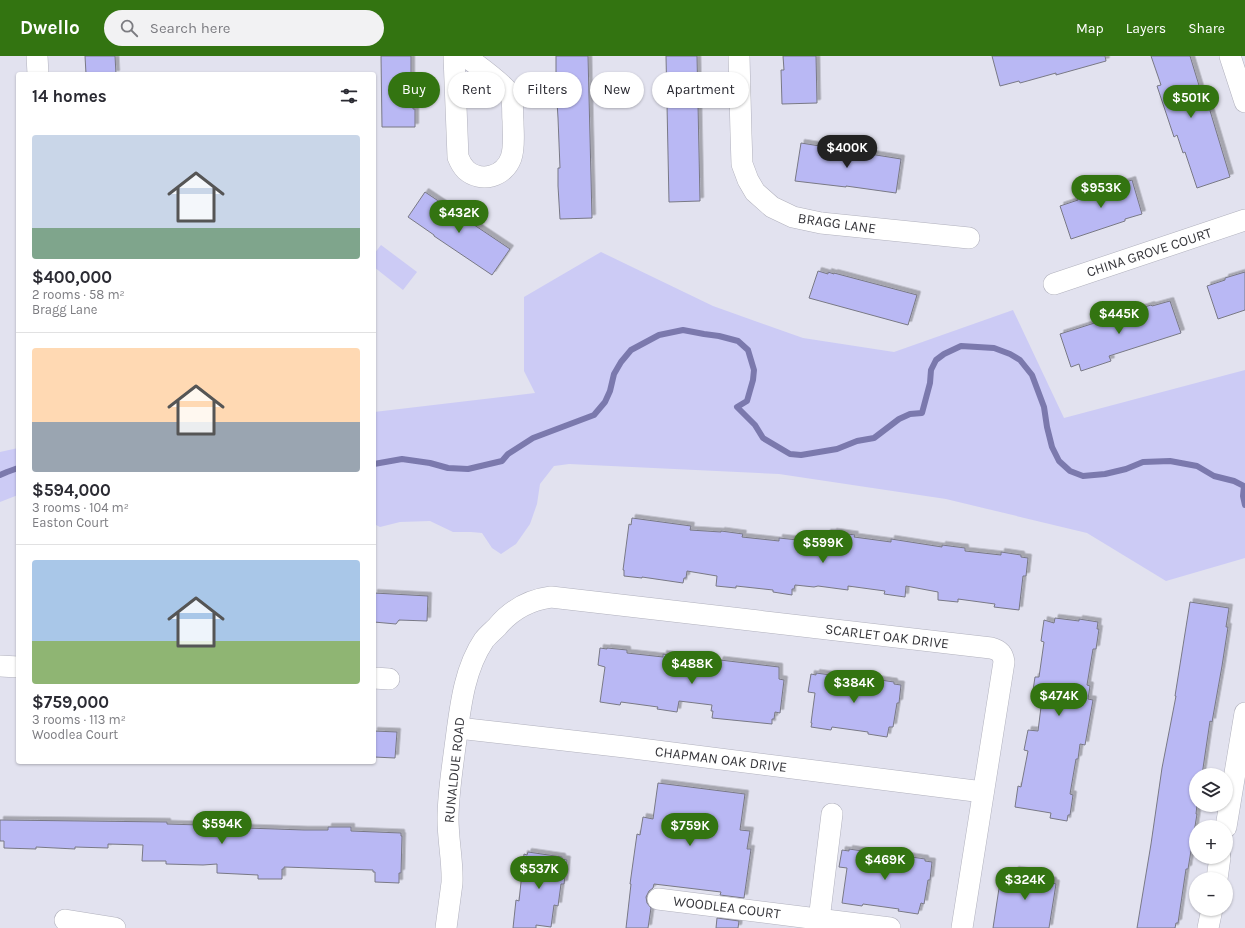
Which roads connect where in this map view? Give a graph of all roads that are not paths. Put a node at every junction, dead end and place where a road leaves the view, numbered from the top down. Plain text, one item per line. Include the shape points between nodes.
1 (38, 56) edge
2 (454, 56) edge
3 (465, 56) edge
4 (739, 56) edge
5 (1230, 56) edge
6 (38, 72) edge
7 (1245, 102) edge
8 (1245, 220) edge
9 (969, 238) dead end
10 (1054, 284) dead end
11 (500, 622) joint
12 (0, 666) edge
13 (16, 667) edge
14 (1245, 713) edge
15 (458, 728) junction
16 (984, 792) junction
17 (832, 814) dead end
18 (1227, 820) edge
19 (658, 899) dead end
20 (1211, 916) edge
21 (65, 920) dead end
22 (764, 920) edge
23 (819, 924) edge
24 (115, 928) edge
25 (446, 928) edge
26 (890, 928) edge
27 (962, 928) edge
28 (1208, 928) edge

1 - 6 street
2 - 3 street via 458,157 466,170 473,175 489,177 504,170 512,156 511,97 504,87
4 - 9 street, BRAGG LANE via 742,164 755,192 768,204 793,217 821,223
5 - 7 street
8 - 10 street, CHINA GROVE COURT
11 - 15 street, RUNALDUE ROAD via 484,640 471,666 463,694
11 - 16 street, SCARLET OAK DRIVE via 518,607 551,597 996,649 1002,653 1004,662
12 - 13 street
14 - 18 street
15 - 16 street, CHAPMAN OAK DRIVE
15 - 25 street, RUNALDUE ROAD via 449,796 452,882
16 - 27 street, SCARLET OAK DRIVE
17 - 23 street
19 - 22 street, WOODLEA COURT
20 - 28 street
21 - 24 street
22 - 23 street, WOODLEA COURT
23 - 26 street, WOODLEA COURT

